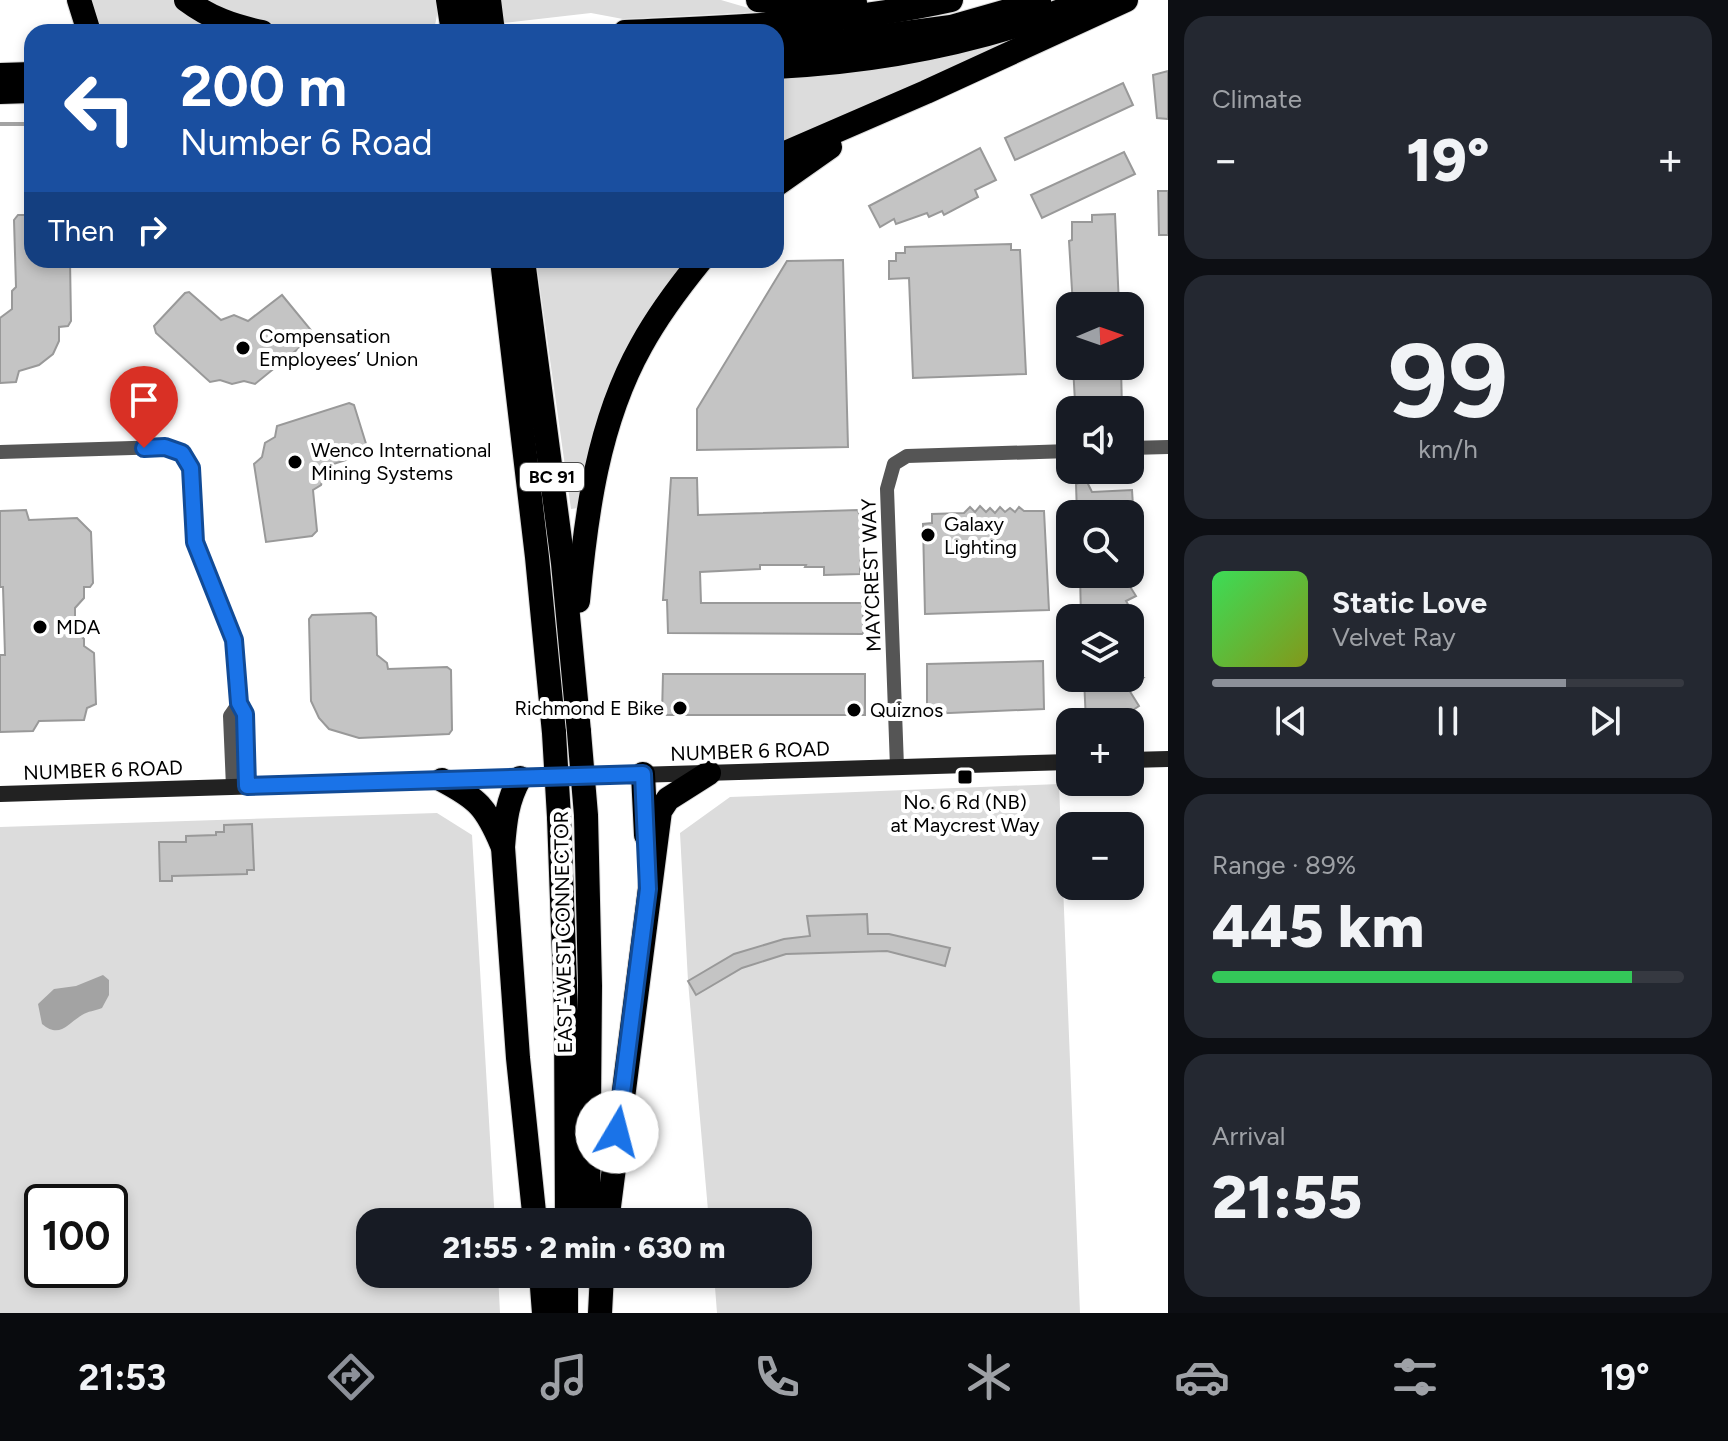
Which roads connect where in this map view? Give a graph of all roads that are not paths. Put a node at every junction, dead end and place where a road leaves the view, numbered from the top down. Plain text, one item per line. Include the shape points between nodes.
1 (79, 0) edge
2 (186, 0) edge
3 (448, 0) edge
4 (468, 0) edge
5 (489, 0) edge
6 (758, 0) edge
7 (901, 0) edge
8 (951, 0) edge
9 (1045, 0) edge
10 (1089, 0) edge
11 (1126, 0) edge
12 (86, 24) edge
13 (230, 24) edge
14 (452, 24) edge
15 (471, 24) edge
16 (492, 24) edge
17 (784, 24) edge
18 (784, 45) edge
19 (784, 67) edge
20 (24, 74) edge
21 (0, 75) edge
22 (24, 91) edge
23 (0, 92) edge
24 (926, 92) junction
25 (784, 153) edge
26 (784, 179) edge
27 (487, 268) edge
28 (503, 268) edge
29 (524, 268) edge
30 (695, 268) edge
31 (1168, 447) edge
32 (1144, 448) edge
33 (1056, 451) edge
34 (0, 452) edge
35 (537, 557) junction
36 (577, 695) junction
37 (1168, 759) edge
38 (1144, 760) edge
39 (1056, 762) edge
40 (897, 767) junction
41 (709, 773) junction
42 (643, 774) junction
43 (520, 778) junction
44 (442, 780) junction
45 (240, 786) junction
46 (0, 794) edge
47 (503, 847) junction
48 (648, 889) junction
49 (534, 1208) edge
50 (567, 1208) edge
51 (588, 1208) edge
52 (609, 1208) edge
53 (542, 1288) edge
54 (566, 1288) edge
55 (587, 1288) edge
56 (601, 1288) edge
57 (544, 1313) edge
58 (566, 1313) edge
59 (587, 1313) edge
60 (600, 1313) edge

1 - 12 highway
2 - 13 highway
3 - 14 highway
4 - 15 highway
5 - 16 highway
6 - 7 highway via 828,5
8 - 17 highway via 859,18
9 - 18 highway via 951,27
10 - 19 highway via 984,37 894,55
11 - 24 highway
20 - 21 highway
22 - 23 highway
24 - 25 highway
24 - 26 highway
27 - 35 highway via 513,445
28 - 35 highway, EAST-WEST CONNECTOR / BC 91
29 - 36 highway, EAST-WEST CONNECTOR / BC 91
30 - 36 highway via 640,346 614,406 596,470 576,616
31 - 32 street
33 - 40 street, MAYCREST WAY via 907,456 894,464 887,489
34 - 45 street via 165,447 182,453 191,468 195,542 234,640 239,703 230,716
35 - 50 highway, EAST-WEST CONNECTOR / BC 91, bridge via 559,817
36 - 51 highway, EAST-WEST CONNECTOR / BC 91, bridge via 590,986
37 - 38 main road
39 - 40 main road, NUMBER 6 ROAD
40 - 41 main road, NUMBER 6 ROAD
41 - 42 main road, NUMBER 6 ROAD
41 - 48 highway via 668,799 660,811
42 - 43 main road, NUMBER 6 ROAD
42 - 48 highway
43 - 44 main road, NUMBER 6 ROAD
43 - 47 highway via 505,814
44 - 45 main road, NUMBER 6 ROAD
44 - 47 highway via 469,794 489,815
45 - 46 main road, NUMBER 6 ROAD
47 - 49 highway
48 - 52 highway
53 - 57 highway
54 - 58 highway
55 - 59 highway
56 - 60 highway

